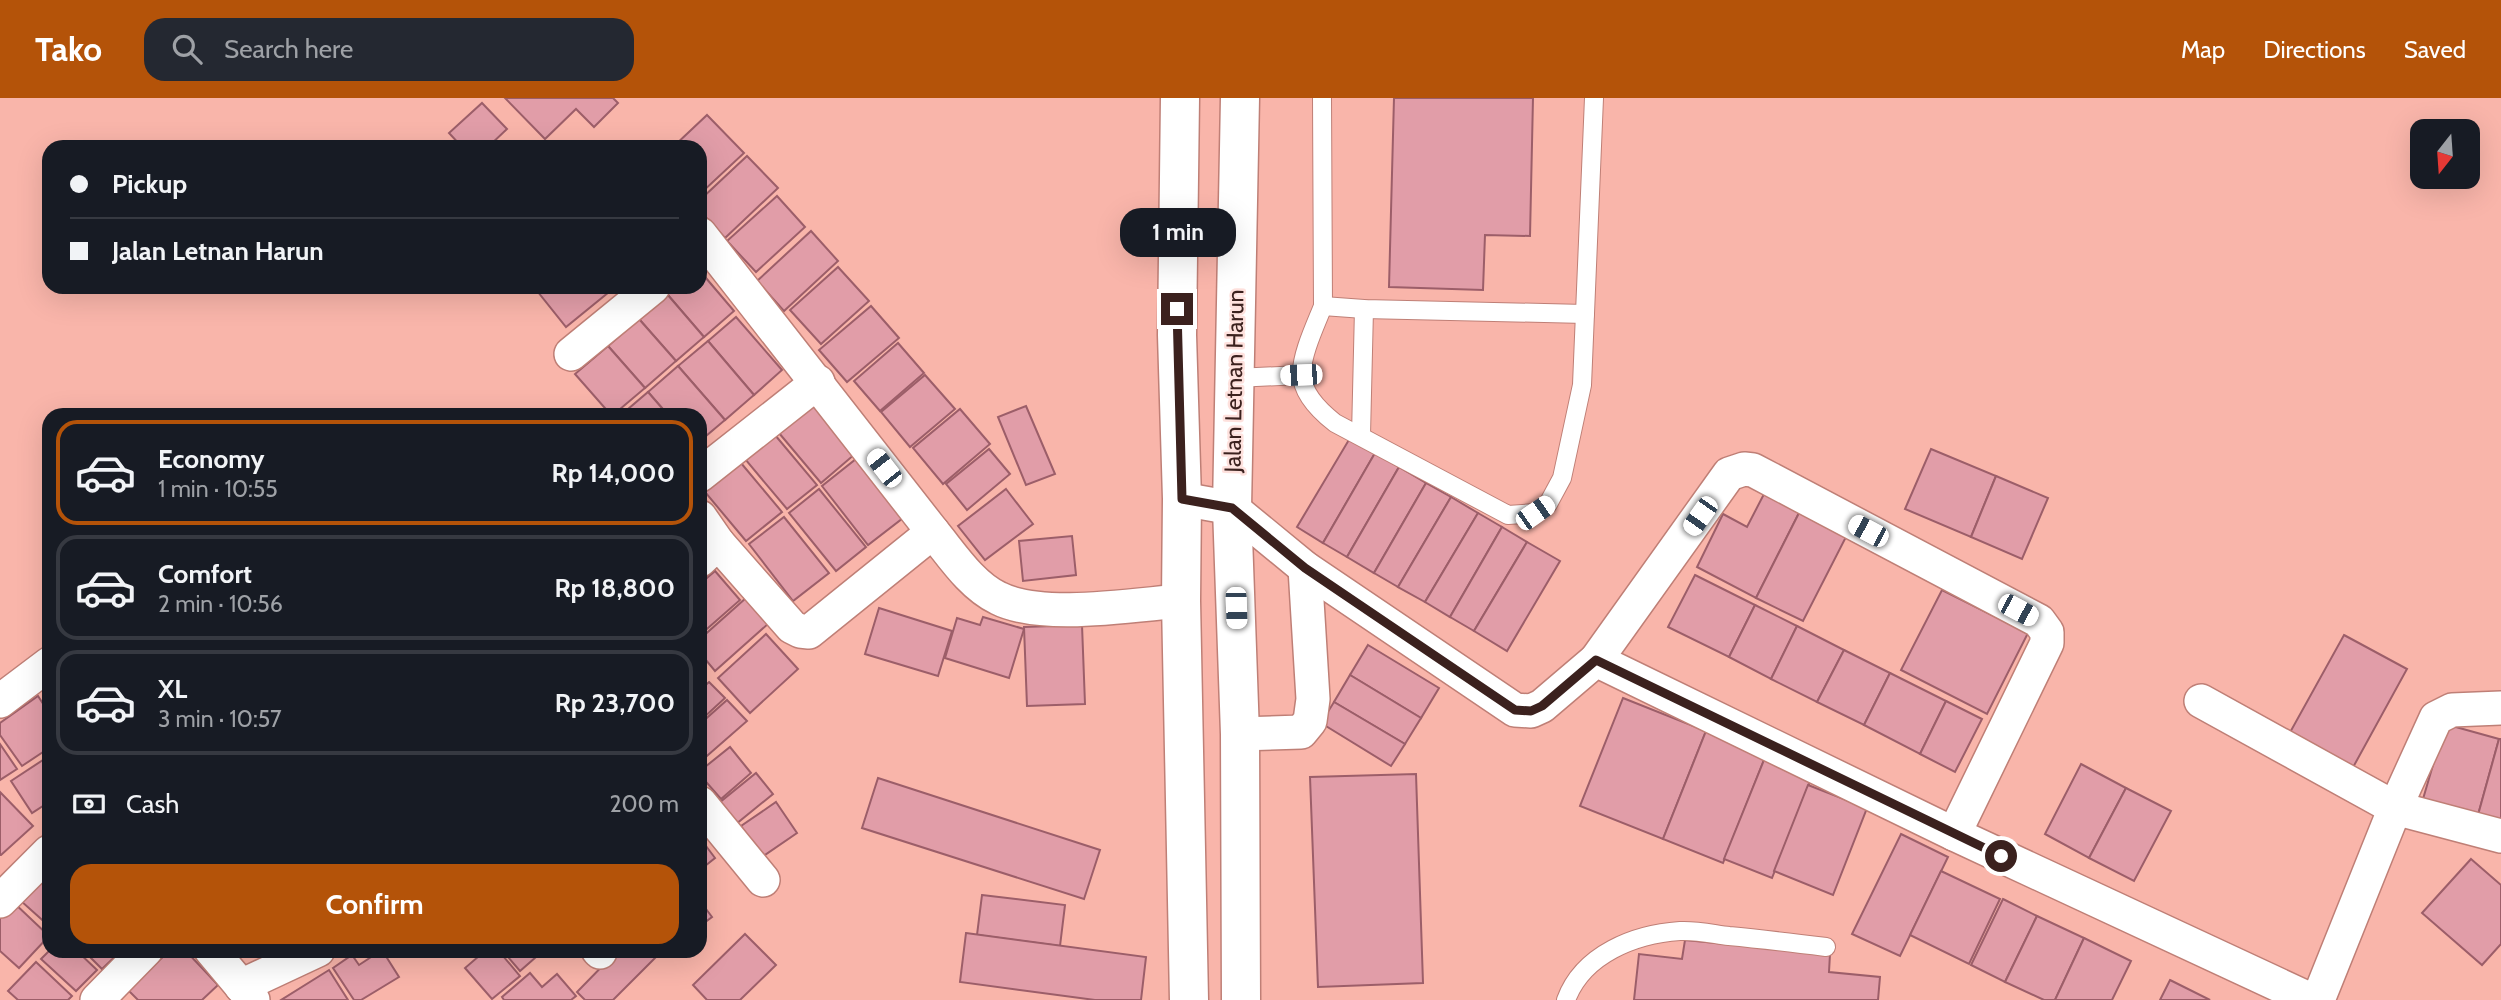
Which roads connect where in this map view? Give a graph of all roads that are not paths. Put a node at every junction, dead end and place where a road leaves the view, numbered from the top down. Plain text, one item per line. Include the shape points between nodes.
1 (1180, 98) edge
2 (1240, 98) edge
3 (1322, 98) edge
4 (1594, 98) edge
5 (707, 248) edge
6 (644, 294) edge
7 (1323, 306) junction
8 (1364, 309) junction
9 (1585, 314) junction
10 (571, 354) dead end
11 (1301, 375) junction
12 (1235, 378) junction
13 (818, 382) junction
14 (1361, 435) junction
15 (707, 469) edge
16 (1182, 499) junction
17 (1232, 508) junction
18 (933, 532) junction
19 (707, 541) edge
20 (1305, 568) junction
21 (1181, 601) junction
22 (1596, 660) junction
23 (42, 669) edge
24 (0, 701) edge
25 (2201, 701) dead end
26 (2501, 708) edge
27 (1240, 734) junction
28 (2395, 808) junction
29 (707, 812) edge
30 (1954, 834) junction
31 (2501, 836) edge
32 (42, 859) edge
33 (763, 880) dead end
34 (0, 901) edge
35 (1826, 947) dead end
36 (138, 958) edge
37 (218, 958) edge
38 (305, 958) edge
39 (247, 993) edge
40 (97, 1000) edge
41 (1189, 1000) edge
42 (1241, 1000) edge
43 (1566, 1000) edge
44 (2311, 1000) edge
45 (2318, 1000) edge

1 - 16 main road via 1177,335
2 - 12 main road, Jalan Letnan Harun
3 - 7 lane
4 - 9 lane
5 - 13 street
6 - 10 street
7 - 8 lane
7 - 11 lane
8 - 9 lane
8 - 14 lane
9 - 14 lane via 1582,386 1562,478 1548,504 1535,513 1508,516
11 - 12 lane
11 - 14 lane via 1321,412
12 - 17 main road, Jalan Letnan Harun
13 - 15 street
13 - 18 street
16 - 17 street
16 - 21 main road
17 - 20 street
17 - 27 main road, Jalan Letnan Harun
18 - 19 street via 809,632 792,627
18 - 21 street via 976,583 1019,606 1079,609
20 - 22 street via 1515,710 1542,706
20 - 27 street via 1313,699 1310,720 1301,732
21 - 41 main road
22 - 30 street
22 - 30 street via 1729,474 1753,470 2039,621 2047,632 2047,643
23 - 24 street
25 - 28 street
26 - 28 street via 2452,710 2436,718
27 - 42 main road, Jalan Letnan Harun
28 - 31 street
28 - 45 street
29 - 33 street
30 - 44 street
32 - 34 street
35 - 43 lane via 1684,931 1653,934 1621,944 1594,961 1571,987
36 - 40 street
37 - 39 street
38 - 39 street

